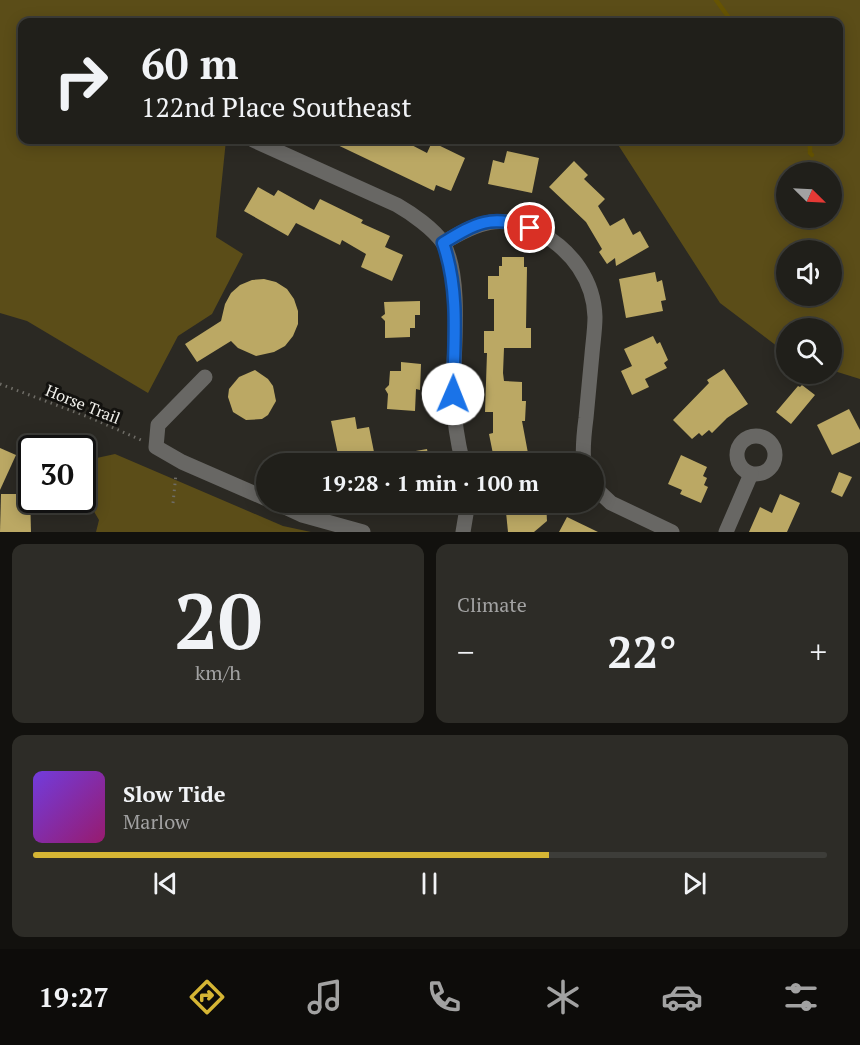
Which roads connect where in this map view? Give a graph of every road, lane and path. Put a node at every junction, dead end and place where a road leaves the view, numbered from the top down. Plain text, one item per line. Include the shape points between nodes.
1 (262, 144) edge
2 (443, 243) junction
3 (205, 377) dead end
4 (0, 384) edge
5 (156, 447) junction
6 (460, 453) edge
7 (583, 453) edge
8 (182, 462) junction
9 (751, 474) dead end
10 (256, 494) edge
11 (604, 496) edge
12 (173, 503) dead end
13 (298, 513) edge
14 (466, 513) edge
15 (363, 532) edge
16 (463, 532) edge
17 (672, 532) edge
18 (726, 532) edge

1 - 2 street via 397,205
2 - 6 street via 455,303 453,394
2 - 7 street via 482,222 513,222 550,238 580,268 593,297 595,318
3 - 5 street via 158,425
4 - 5 path, Horse Trail
5 - 8 street
8 - 10 street
8 - 12 path via 176,474
9 - 18 street
11 - 17 street
13 - 15 street
14 - 16 street

